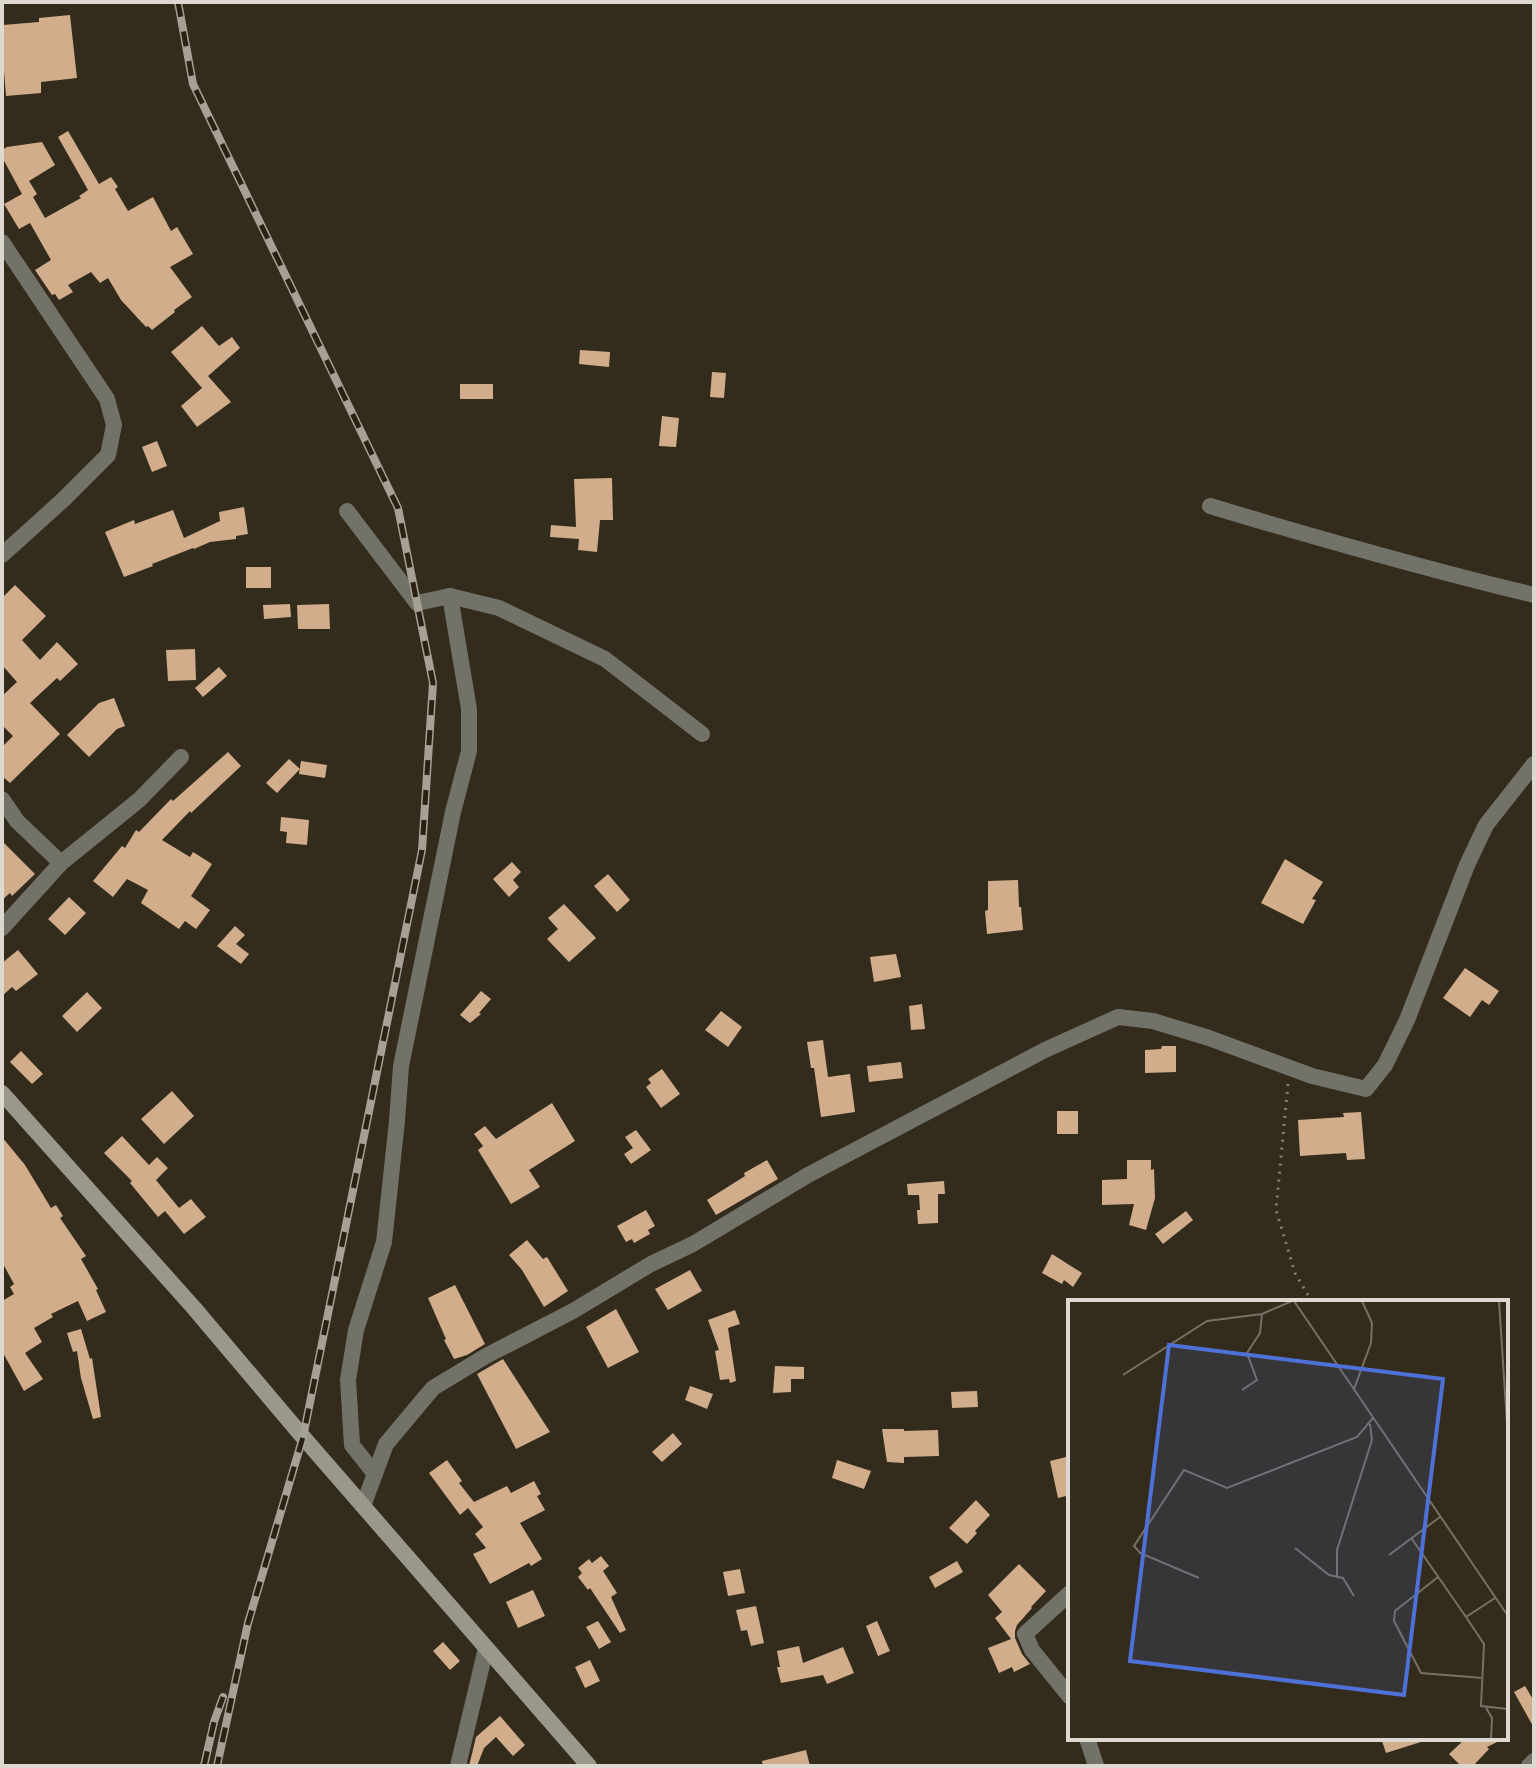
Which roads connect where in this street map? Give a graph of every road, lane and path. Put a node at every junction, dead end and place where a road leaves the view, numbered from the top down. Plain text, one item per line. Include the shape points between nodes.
1 (2, 242) edge
2 (1210, 506) dead end
3 (347, 511) dead end
4 (2, 555) edge
5 (1534, 595) edge
6 (450, 596) junction
7 (702, 734) dead end
8 (181, 757) dead end
9 (1534, 764) edge
10 (2, 799) edge
11 (61, 863) junction
12 (2, 928) edge
13 (1290, 1068) junction
14 (2, 1093) edge
15 (1311, 1300) edge
16 (375, 1474) junction
17 (363, 1506) junction
18 (1068, 1595) edge
19 (486, 1648) junction
20 (1068, 1695) edge
21 (1088, 1740) edge
22 (1534, 1761) edge
23 (458, 1766) edge
24 (589, 1766) edge
25 (1096, 1766) edge
26 (1529, 1766) edge

1 - 4 street via 107,399 114,425 108,455
2 - 5 street
3 - 6 street via 417,603
6 - 7 street via 499,608 605,659
6 - 16 street via 469,709 469,751 401,1066 384,1242 356,1330 348,1380 352,1445
8 - 11 street via 139,800
9 - 13 street via 1486,825 1407,1020 1385,1065 1366,1089
10 - 11 street
11 - 12 street
13 - 15 path via 1276,1210 1295,1273
13 - 16 street via 1153,1021 1118,1017 808,1175 433,1388 386,1444
14 - 17 street
16 - 17 street
17 - 19 street
18 - 20 street via 1025,1634
19 - 23 street
19 - 24 street
21 - 25 street
22 - 26 street

